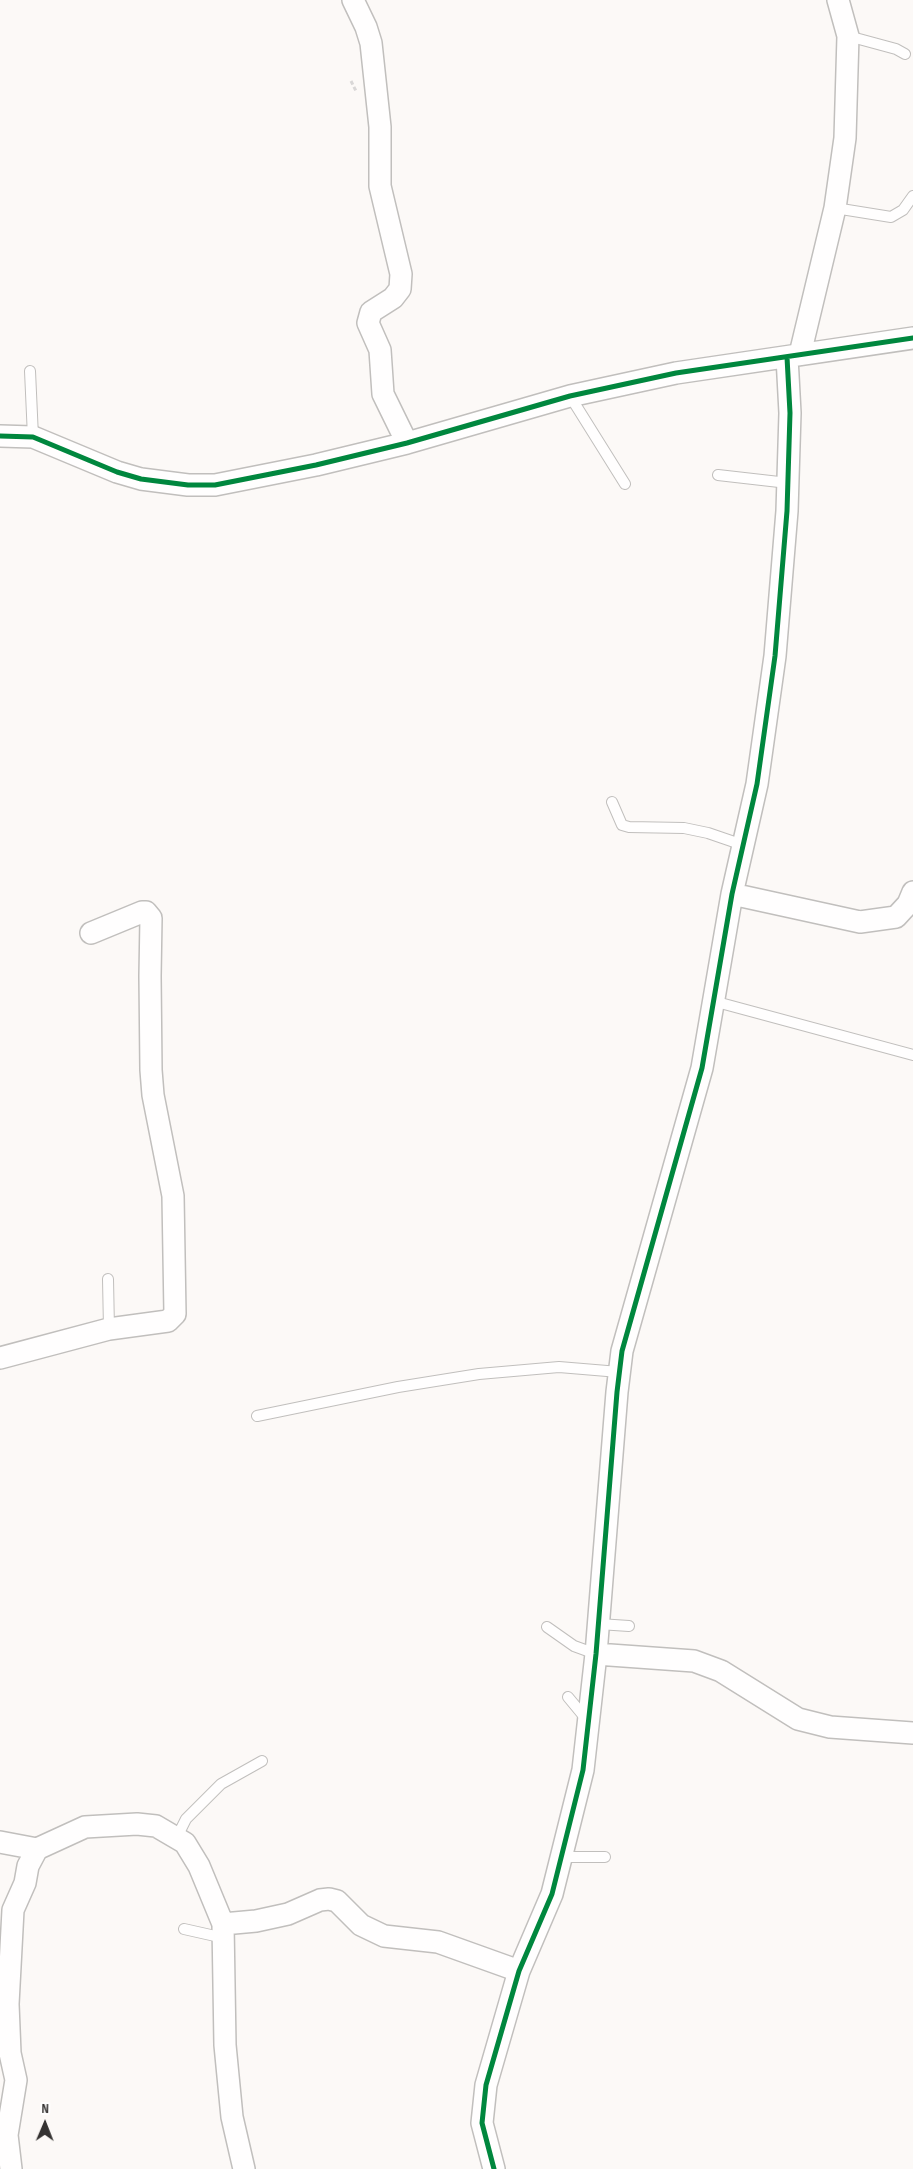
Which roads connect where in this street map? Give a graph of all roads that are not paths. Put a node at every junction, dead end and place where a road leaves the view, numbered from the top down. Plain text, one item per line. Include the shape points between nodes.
1 (353, 0) edge
2 (838, 0) edge
3 (848, 36) junction
4 (905, 54) dead end
5 (913, 196) edge
6 (834, 208) junction
7 (913, 338) edge
8 (793, 356) junction
9 (30, 371) dead end
10 (570, 396) junction
11 (0, 436) edge
12 (33, 437) junction
13 (407, 443) junction
14 (718, 475) dead end
15 (788, 483) junction
16 (625, 484) dead end
17 (612, 802) dead end
18 (743, 845) junction
19 (913, 892) edge
20 (732, 894) junction
21 (90, 933) dead end
22 (713, 1001) junction
23 (913, 1055) edge
24 (108, 1279) dead end
25 (109, 1329) junction
26 (0, 1358) edge
27 (619, 1372) junction
28 (257, 1416) dead end
29 (599, 1624) junction
30 (629, 1626) dead end
31 (547, 1627) dead end
32 (596, 1654) junction
33 (568, 1697) dead end
34 (589, 1722) junction
35 (913, 1733) edge
36 (262, 1760) dead end
37 (177, 1837) junction
38 (0, 1842) edge
39 (37, 1849) junction
40 (562, 1857) junction
41 (605, 1857) dead end
42 (184, 1929) dead end
43 (224, 1931) junction
44 (520, 1971) junction
45 (11, 2169) edge
46 (244, 2169) edge
47 (494, 2169) edge

1 - 13 street via 371,43 380,127 380,186 401,274 400,290 371,312 368,324 380,350 383,394
2 - 3 street
3 - 4 lane
3 - 6 street via 845,138
5 - 6 lane via 903,210 891,217
6 - 8 street
7 - 8 street
8 - 10 street via 676,373
8 - 15 street
9 - 12 lane
10 - 13 street
10 - 16 lane
11 - 12 street
12 - 13 street via 141,479 188,485 215,485
14 - 15 lane
15 - 18 street via 774,666 757,784
17 - 18 lane via 622,825 684,828
18 - 20 street
19 - 20 street via 908,904 896,917 860,922
20 - 22 street
21 - 25 street via 142,912 152,918 151,1070 173,1196 174,1314 168,1321
22 - 23 lane
22 - 27 street via 702,1068 632,1313
24 - 25 lane
25 - 26 street
27 - 28 lane via 559,1366 479,1374
27 - 29 street
29 - 30 lane
29 - 32 street
31 - 32 lane via 574,1646
32 - 34 street
32 - 35 street via 694,1661 721,1671 798,1719 830,1727
33 - 34 lane
34 - 40 street via 583,1770
36 - 37 lane via 221,1784 202,1801 186,1819
37 - 39 street via 156,1826 106,1824 85,1827
37 - 43 street via 199,1866
38 - 39 street
39 - 45 street via 13,1910 8,2004 10,2053 16,2080 7,2135
40 - 41 lane
40 - 44 street via 552,1894
42 - 43 lane
43 - 44 street via 329,1899 337,1901 361,1925 384,1936 438,1942
43 - 46 street via 225,2045 232,2117
44 - 47 street via 483,2105 485,2138

